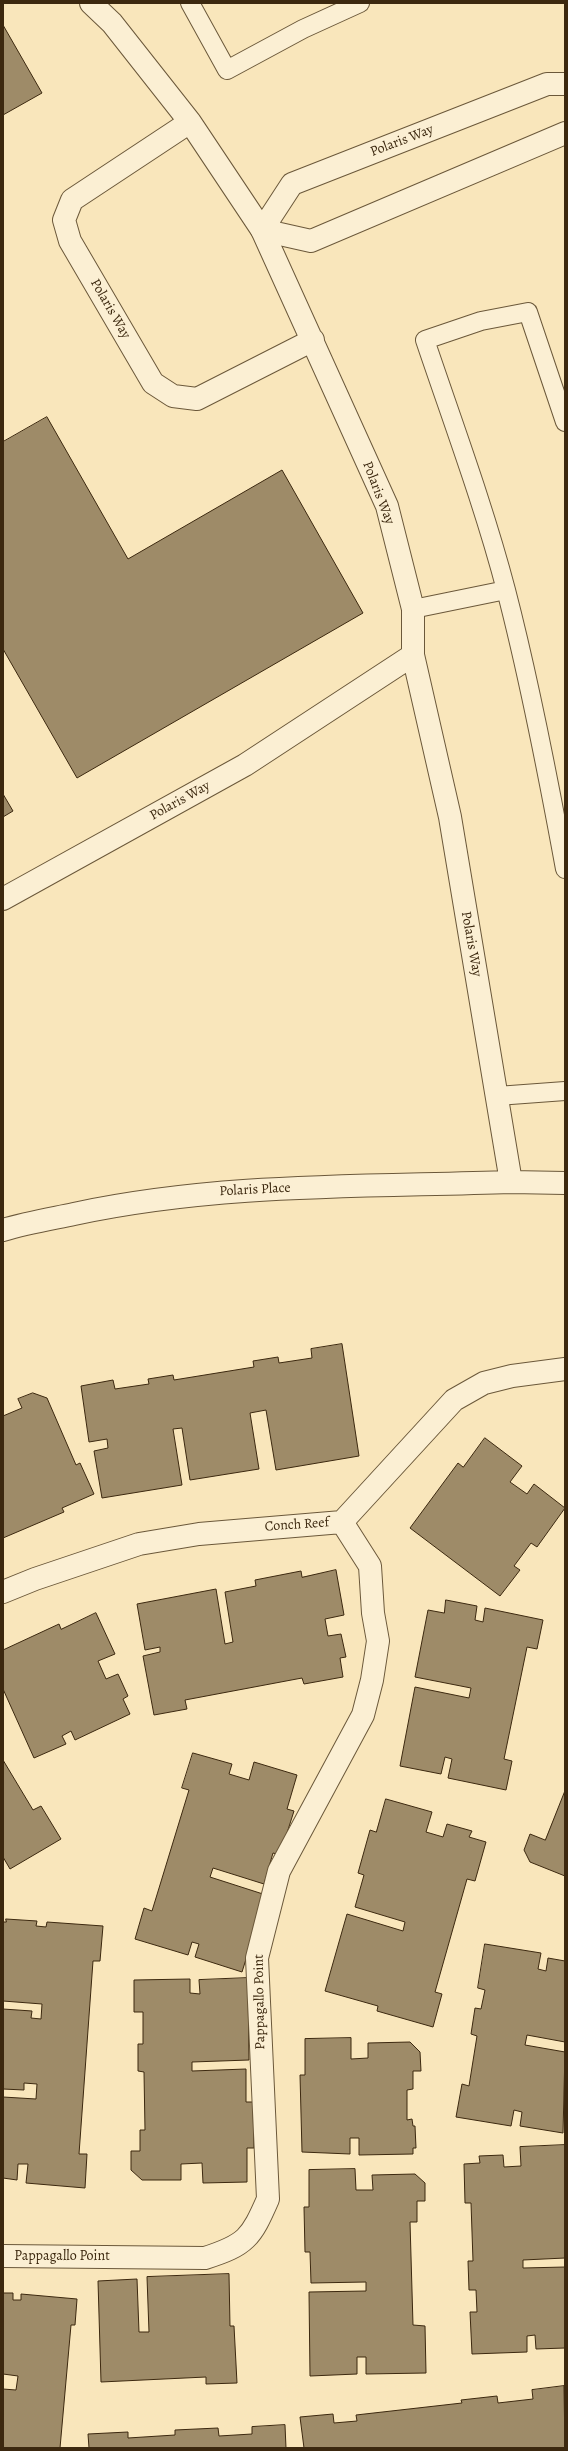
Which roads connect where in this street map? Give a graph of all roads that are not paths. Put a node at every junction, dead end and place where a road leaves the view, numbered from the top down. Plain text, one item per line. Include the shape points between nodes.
1 (91, 3) edge
2 (190, 3) edge
3 (360, 3) edge
4 (565, 84) edge
5 (190, 122) junction
6 (565, 133) edge
7 (262, 230) junction
8 (313, 340) junction
9 (565, 422) edge
10 (506, 590) junction
11 (413, 609) junction
12 (413, 655) junction
13 (565, 869) edge
14 (3, 898) edge
15 (565, 1091) edge
16 (497, 1096) junction
17 (511, 1182) junction
18 (565, 1183) edge
19 (3, 1230) edge
20 (565, 1369) edge
21 (342, 1522) junction
22 (3, 1592) edge
23 (3, 2256) edge

1 - 5 street, Polaris Way via 112,24
2 - 3 lane via 226,70 303,29
4 - 7 street, Polaris Way via 547,84 292,184
5 - 7 street, Polaris Way
5 - 8 street, Polaris Way via 72,200 64,220 70,241 154,383 173,396 197,399
6 - 7 street via 311,241
7 - 8 street, Polaris Way
8 - 11 street, Polaris Way via 387,506
9 - 10 lane via 528,312 481,321 425,340 468,466
10 - 11 lane
10 - 13 lane via 552,795
11 - 12 street, Polaris Way
12 - 14 street, Polaris Way via 244,765
12 - 16 street, Polaris Way via 450,817
15 - 16 lane
16 - 17 street, Polaris Way
17 - 18 street
17 - 19 street, Polaris Place via 211,1192 111,1206
20 - 21 street, Conch Reef via 512,1376 484,1383 454,1400
21 - 22 street, Conch Reef via 199,1534 140,1544
21 - 23 street, Pappagallo Point via 370,1566 378,1641 363,1715 279,1871 257,1958 268,2199 255,2229 234,2249 205,2258

